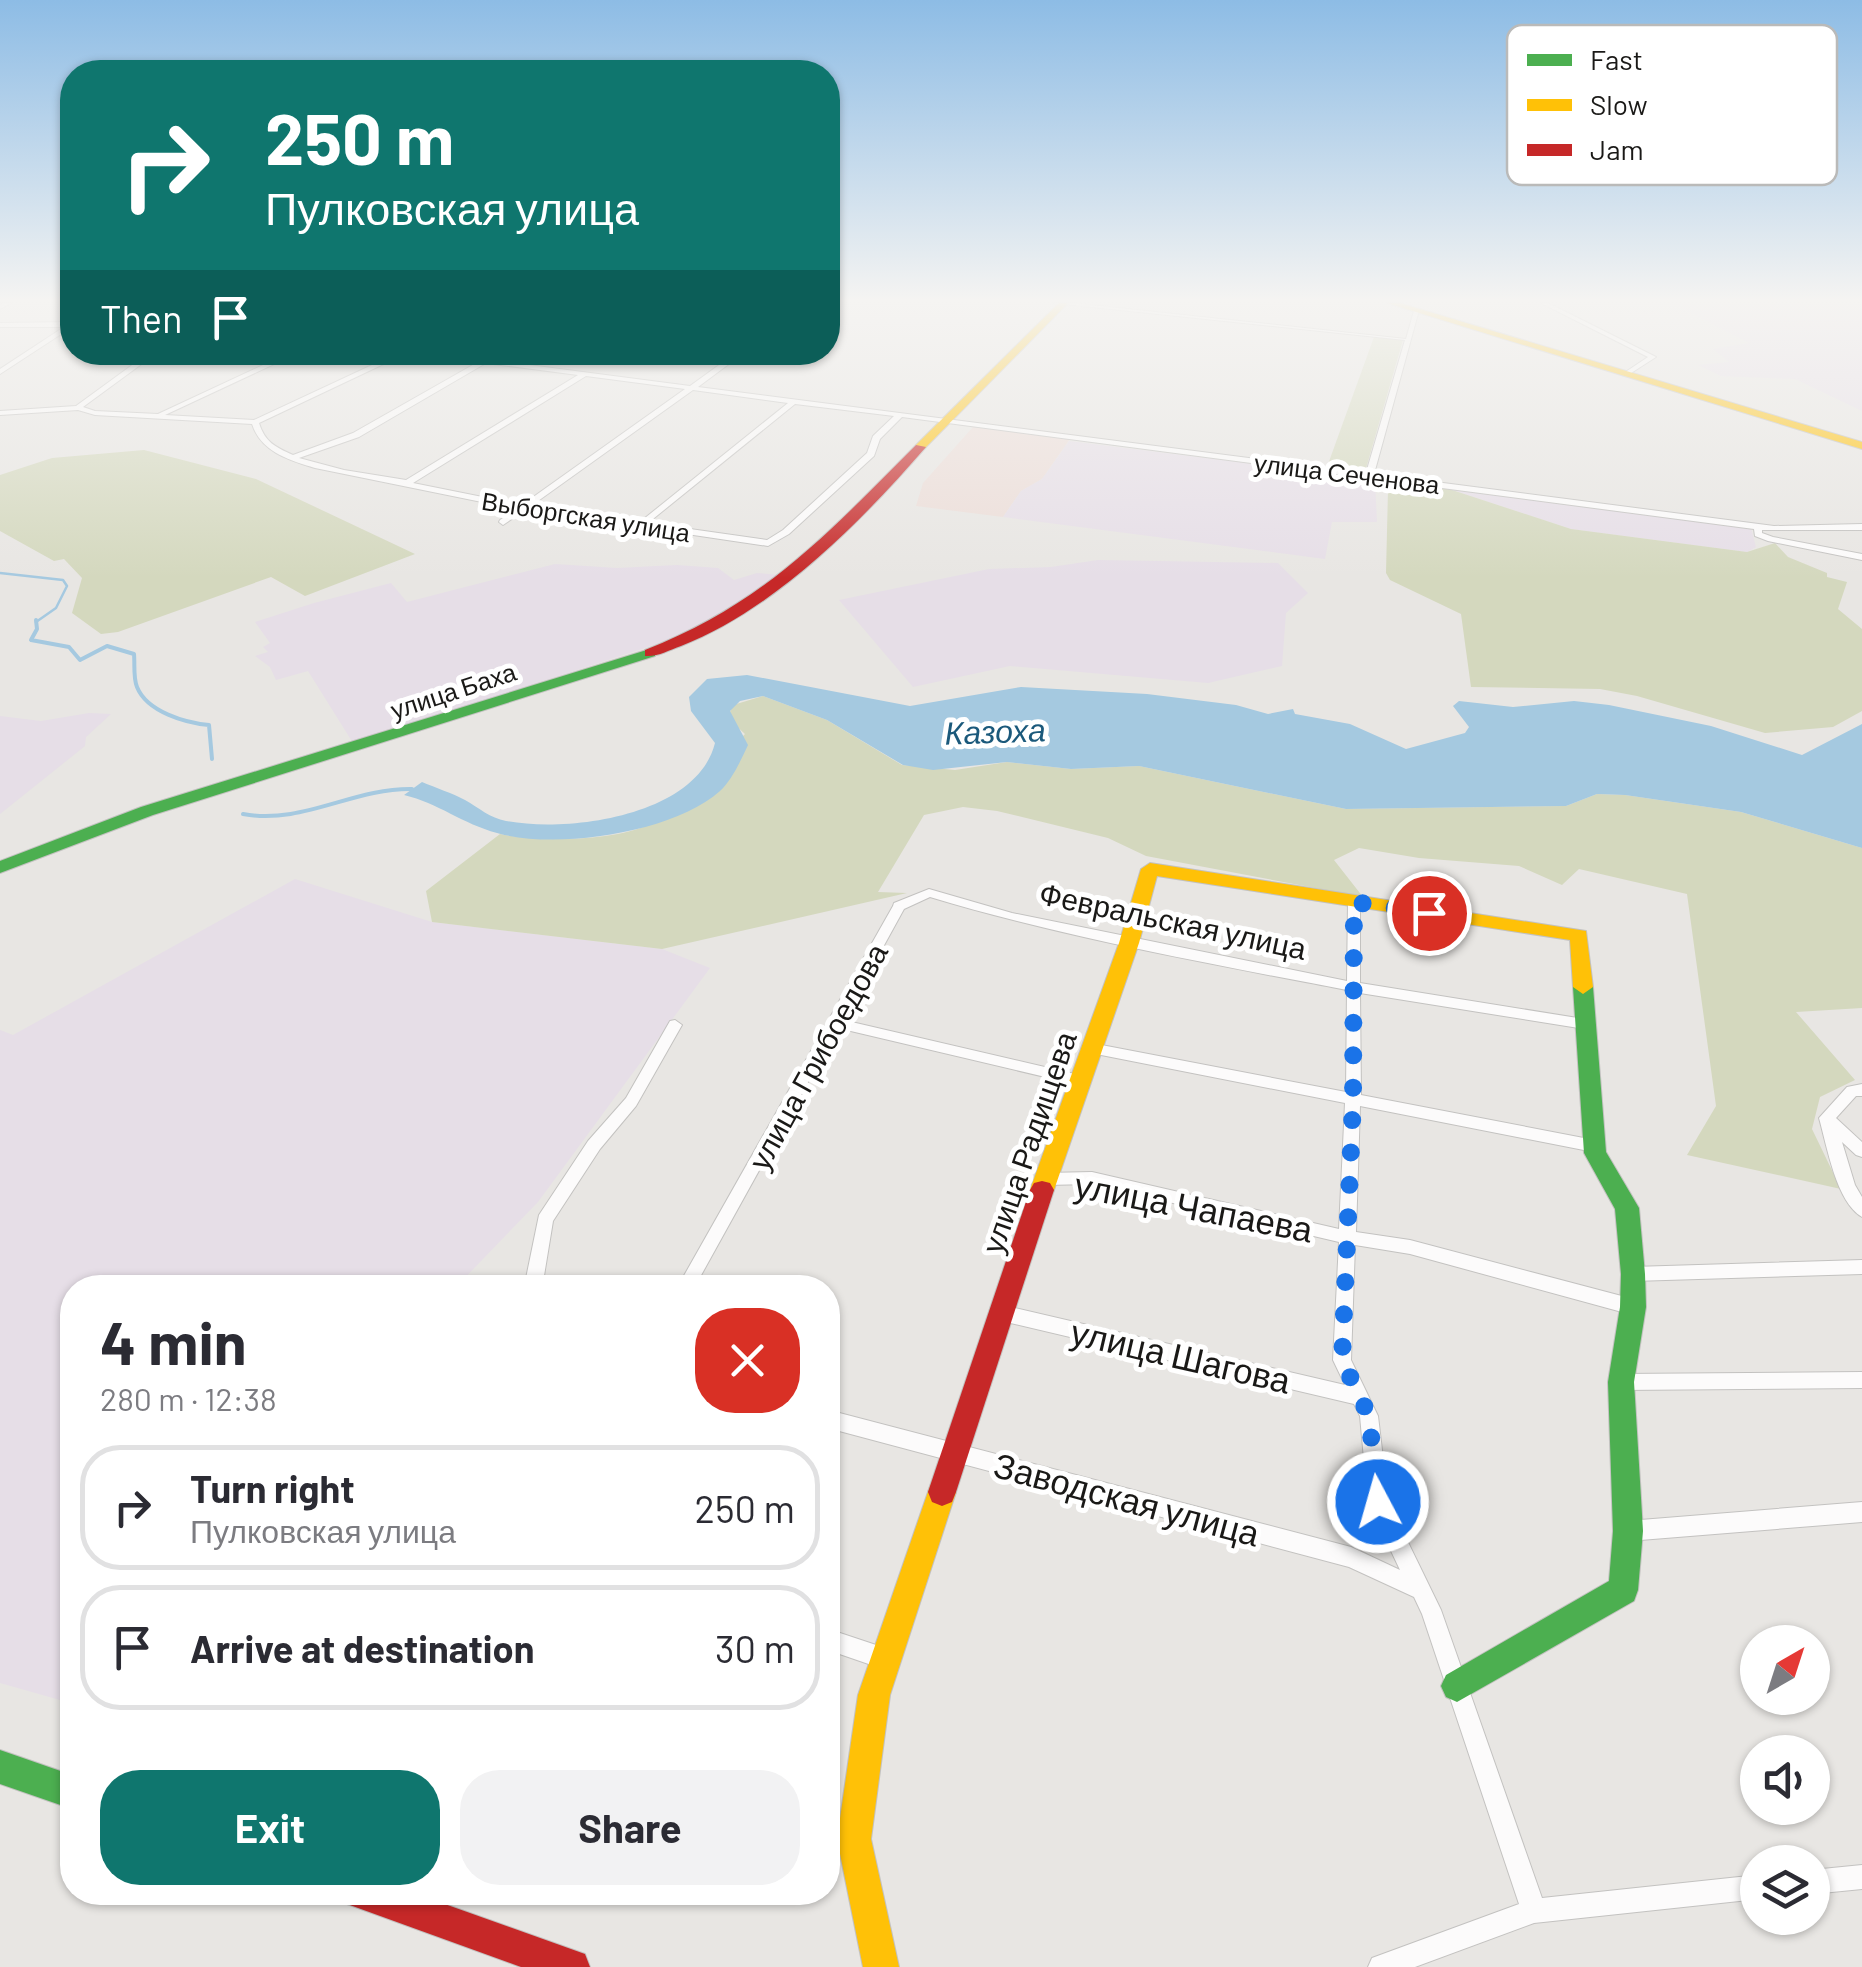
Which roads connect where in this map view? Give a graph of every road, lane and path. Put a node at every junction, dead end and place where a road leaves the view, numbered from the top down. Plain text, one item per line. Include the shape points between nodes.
1 (96, 395) edge
2 (203, 395) edge
3 (314, 395) edge
4 (426, 395) edge
5 (552, 395) edge
6 (682, 395) edge
7 (745, 395) edge
8 (973, 395) edge
9 (1393, 395) edge
10 (1694, 395) edge
11 (794, 401) junction
12 (78, 408) junction
13 (0, 413) edge
14 (900, 414) junction
15 (158, 415) junction
16 (948, 421) junction
17 (255, 422) junction
18 (1862, 446) edge
19 (292, 458) junction
20 (1370, 476) junction
21 (407, 482) junction
22 (521, 507) junction
23 (503, 522) dead end
24 (642, 524) junction
25 (1758, 526) junction
26 (1862, 527) edge
27 (1862, 557) edge
28 (0, 866) edge
29 (929, 893) joint
30 (1354, 902) junction
31 (1130, 943) junction
32 (1354, 987) junction
33 (836, 1023) junction
34 (1585, 1024) junction
35 (675, 1025) dead end
36 (1091, 1048) junction
37 (1079, 1080) junction
38 (1857, 1090) edge
39 (1353, 1101) junction
40 (1827, 1118) junction
41 (1594, 1146) junction
42 (1862, 1151) edge
43 (1046, 1179) junction
44 (1862, 1210) edge
45 (1346, 1237) junction
46 (1862, 1267) edge
47 (1633, 1274) junction
48 (535, 1275) edge
49 (693, 1275) edge
50 (1633, 1307) junction
51 (1002, 1312) junction
52 (1862, 1380) edge
53 (1621, 1382) junction
54 (1360, 1397) junction
55 (840, 1421) edge
56 (958, 1443) junction
57 (1862, 1512) edge
58 (1628, 1531) junction
59 (1421, 1590) junction
60 (840, 1644) edge
61 (886, 1659) junction
62 (1457, 1686) junction
63 (0, 1767) edge
64 (60, 1788) edge
65 (1862, 1876) edge
66 (1830, 1880) edge
67 (1740, 1890) edge
68 (396, 1905) edge
69 (1534, 1910) junction
70 (572, 1967) edge
71 (881, 1967) edge
72 (1381, 1967) edge

1 - 12 street
2 - 15 street
3 - 17 street
4 - 19 street via 356,435
5 - 21 street
6 - 22 street
7 - 11 street, улица Сеченова
8 - 16 street, улица Баха
9 - 20 street
10 - 18 street
11 - 14 street, улица Сеченова
11 - 24 street
12 - 13 street
12 - 15 street
14 - 16 street, улица Сеченова
14 - 24 street, Выборгская улица via 876,438 871,454 768,543
15 - 17 street
16 - 20 street, улица Сеченова
16 - 28 street, улица Баха via 773,592 730,620 680,643 212,790
17 - 19 street, Выборгская улица via 263,443
19 - 21 street, Выборгская улица
20 - 25 street, улица Сеченова
21 - 22 street, Выборгская улица
22 - 23 street
22 - 24 street, Выборгская улица
25 - 26 street, улица Сеченова
25 - 27 street via 1758,534 1771,539
29 - 31 street, Февральская улица
29 - 33 street, улица Грибоедова via 899,906
30 - 31 street, улица Радищева via 1150,868
30 - 32 street
30 - 34 street via 1579,935
31 - 32 street, Февральская улица
31 - 36 street, улица Радищева
32 - 34 street, Февральская улица
32 - 39 street
33 - 37 street
33 - 49 street, улица Грибоедова
34 - 41 street
35 - 48 street via 631,1102 545,1220
36 - 37 street, улица Радищева
36 - 39 street
37 - 43 street, улица Радищева
38 - 40 street
39 - 41 street
39 - 45 street
40 - 42 street
40 - 44 street via 1846,1186
41 - 47 street via 1627,1208
43 - 45 street, улица Чапаева via 1092,1178
43 - 51 street, улица Радищева
45 - 50 street, улица Чапаева via 1410,1246
45 - 54 street via 1342,1360
46 - 47 street
47 - 50 street
50 - 53 street
51 - 54 street, улица Шагова
51 - 56 street, улица Радищева
52 - 53 street
53 - 58 street
54 - 59 street via 1369,1416 1378,1502
55 - 56 street, Заводская улица
56 - 59 street, Заводская улица via 1351,1557
56 - 61 street
57 - 58 street
58 - 62 street via 1623,1590
59 - 62 street
60 - 61 street
61 - 71 street via 874,1695 854,1839
62 - 69 street
63 - 64 street
65 - 66 street
67 - 69 street
68 - 70 street
69 - 72 street

